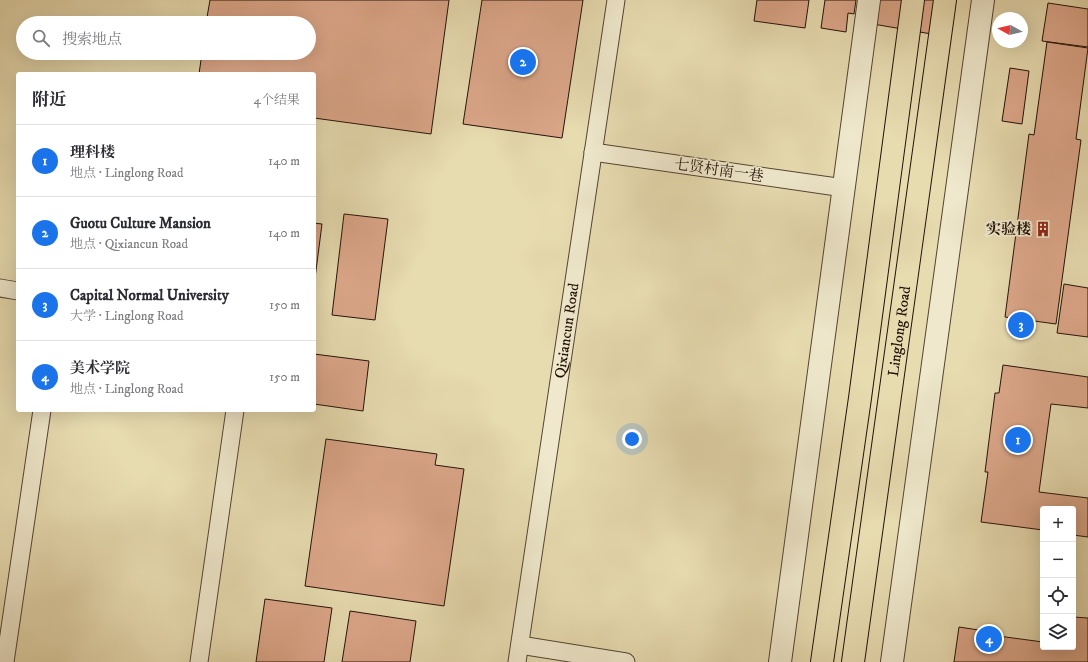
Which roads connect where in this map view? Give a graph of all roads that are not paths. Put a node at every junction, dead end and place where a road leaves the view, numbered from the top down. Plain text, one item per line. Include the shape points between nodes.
1 (616, 0) edge
2 (869, 0) edge
3 (913, 0) edge
4 (945, 0) edge
5 (983, 0) edge
6 (594, 152) junction
7 (844, 188) junction
8 (0, 288) edge
9 (16, 290) edge
10 (42, 412) edge
11 (235, 412) edge
12 (518, 654) edge
13 (5, 662) edge
14 (199, 662) edge
15 (626, 662) edge
16 (780, 662) edge
17 (822, 662) edge
18 (853, 662) edge
19 (892, 662) edge

1 - 6 street, Qixiancun Road
2 - 7 street
3 - 17 main road, Linglong Road
4 - 18 main road, Linglong Road
5 - 19 street
6 - 7 street, 七贤村南一巷
6 - 12 street, Qixiancun Road
7 - 16 street
8 - 9 street
10 - 13 street
11 - 14 street
12 - 15 street

